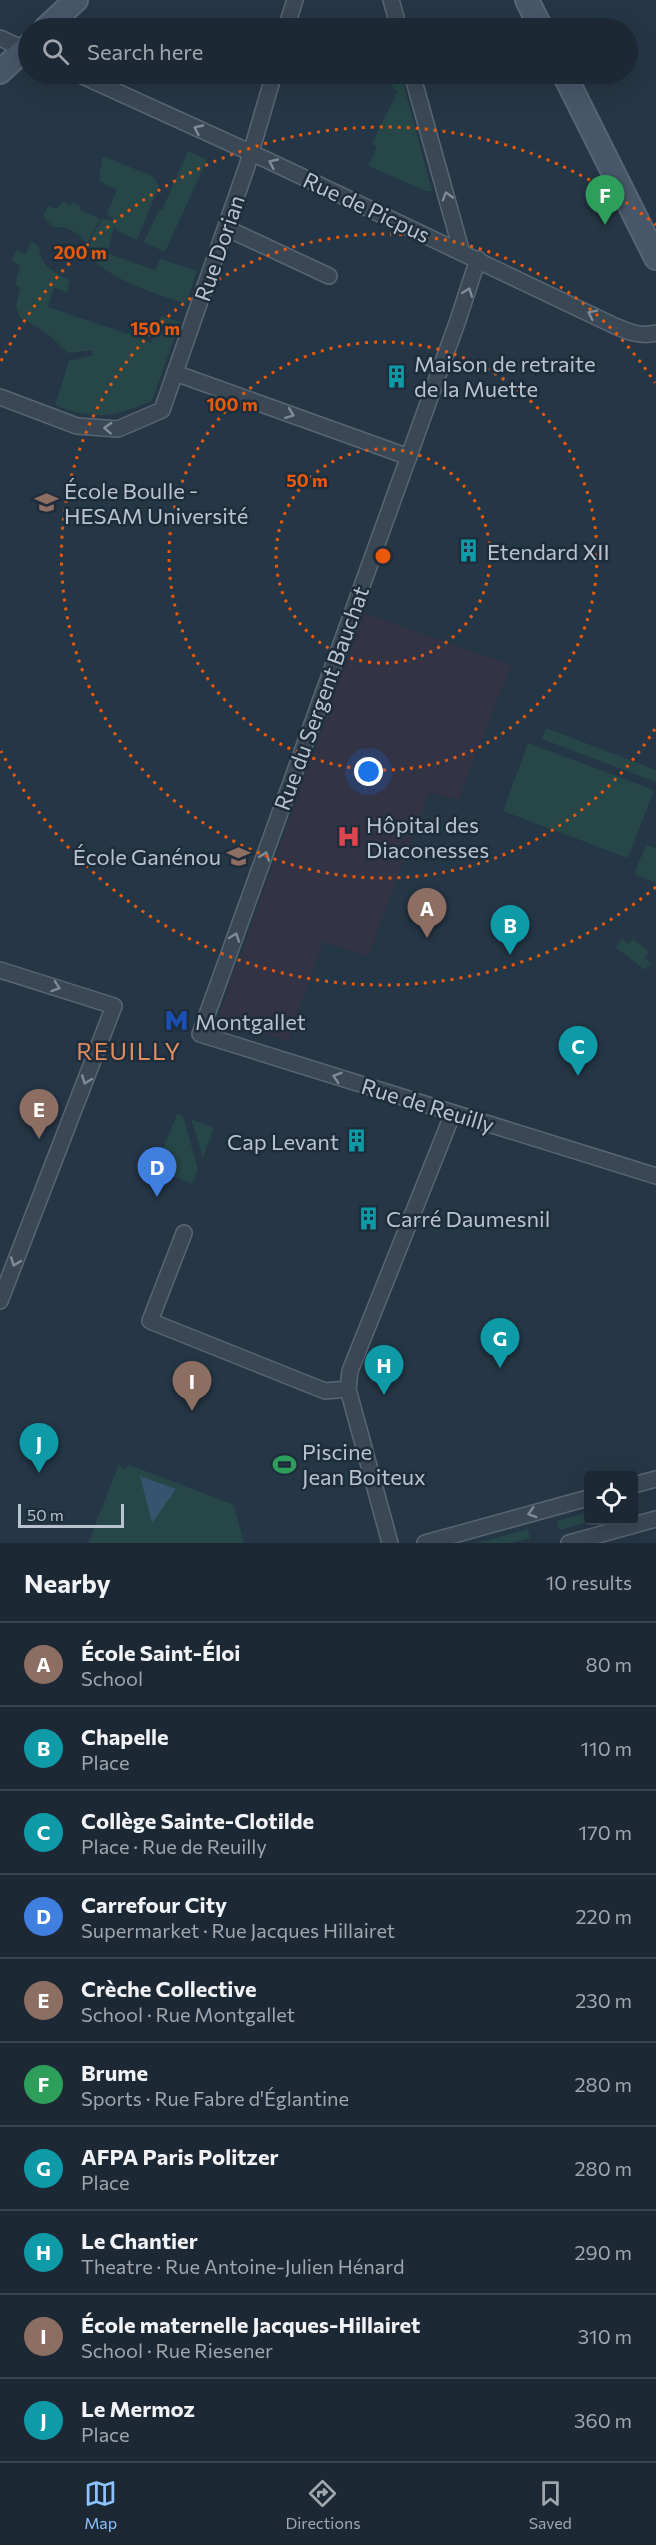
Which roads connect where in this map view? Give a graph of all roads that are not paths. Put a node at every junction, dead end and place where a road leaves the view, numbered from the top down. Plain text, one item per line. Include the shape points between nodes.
1 (76, 0) edge
2 (295, 0) edge
3 (391, 0) edge
4 (527, 0) edge
5 (57, 18) edge
6 (289, 18) edge
7 (396, 18) edge
8 (536, 18) edge
9 (0, 38) edge
10 (18, 45) edge
11 (18, 57) edge
12 (0, 72) edge
13 (100, 84) edge
14 (271, 84) edge
15 (415, 84) edge
16 (569, 84) edge
17 (251, 153) junction
18 (226, 228) junction
19 (462, 253) junction
20 (656, 258) edge
21 (478, 259) junction
22 (329, 276) dead end
23 (656, 333) edge
24 (176, 373) junction
25 (0, 396) edge
26 (409, 457) junction
27 (0, 970) edge
28 (200, 1034) joint
29 (453, 1113) junction
30 (656, 1176) edge
31 (184, 1233) dead end
32 (0, 1301) edge
33 (348, 1389) junction
34 (656, 1479) edge
35 (638, 1484) edge
36 (584, 1499) edge
37 (656, 1519) edge
38 (390, 1543) edge
39 (425, 1543) edge
40 (569, 1543) edge

1 - 5 street
2 - 6 street
3 - 7 street
4 - 8 street
9 - 10 street
11 - 12 street
17 -> 13 street, Rue de Picpus
14 - 17 street, Rue Dorian
19 -> 15 street
16 - 20 street
17 - 18 street, Rue Dorian
19 -> 17 street, Rue de Picpus
18 - 22 street
18 - 24 street, Rue Dorian
19 - 21 street, Rue de Picpus
23 -> 21 street, Rue de Picpus via 646,335 615,326
26 -> 21 street, Rue du Sergent Bauchat
24 -> 25 street, Rue Dorian via 162,410 118,429 76,426
24 -> 26 street
28 -> 26 street, Rue du Sergent Bauchat
27 -> 32 street via 114,1006
29 -> 28 street, Rue de Reuilly
29 - 30 street, Rue de Reuilly
29 - 33 street via 350,1371
31 - 33 street via 150,1321 325,1391
33 - 38 street
34 - 35 street
36 -> 39 street
37 - 40 street

